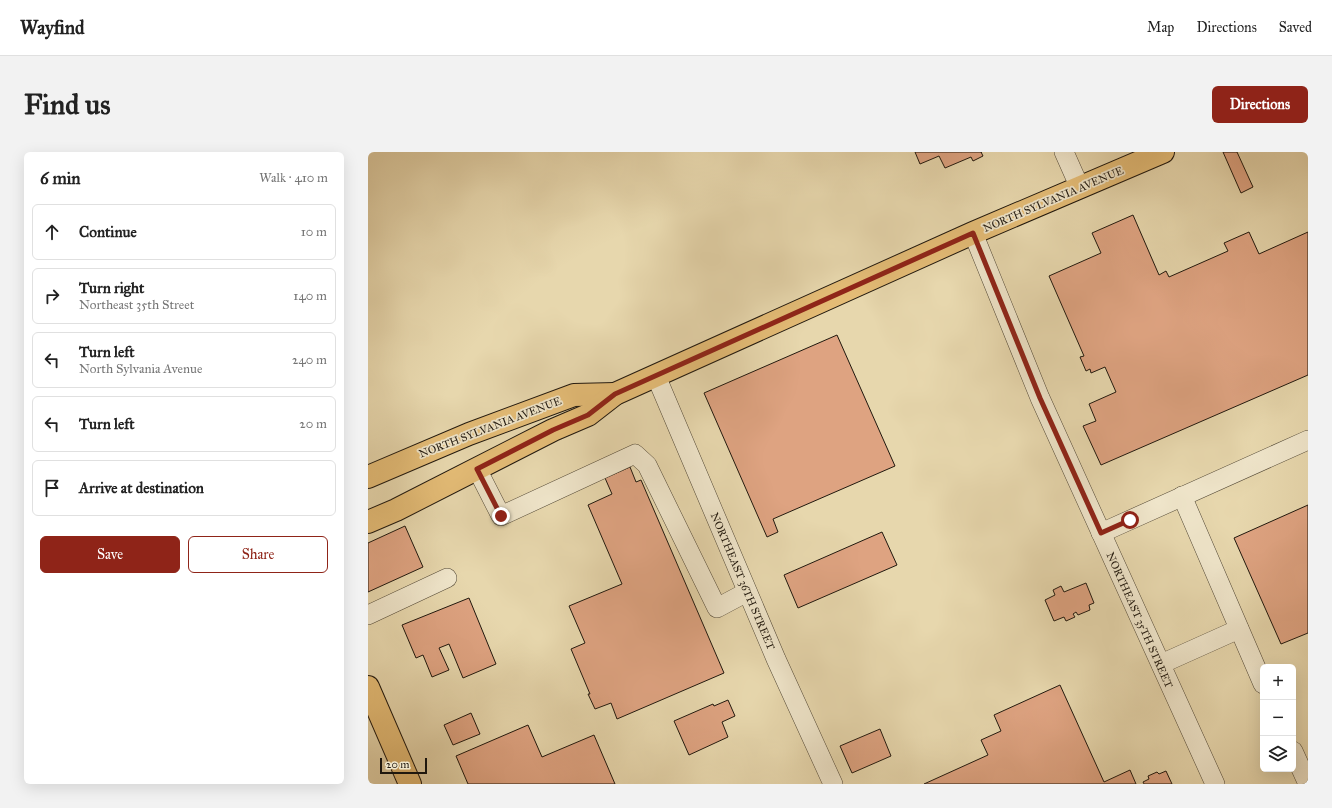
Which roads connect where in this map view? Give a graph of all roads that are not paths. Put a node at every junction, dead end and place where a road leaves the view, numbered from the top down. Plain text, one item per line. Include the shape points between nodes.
1 (1064, 152) edge
2 (1163, 152) edge
3 (1080, 188) junction
4 (973, 233) junction
5 (656, 376) junction
6 (615, 394) junction
7 (460, 437) junction
8 (1308, 440) edge
9 (368, 465) edge
10 (480, 467) junction
11 (368, 477) edge
12 (1182, 496) junction
13 (368, 522) edge
14 (1101, 533) junction
15 (447, 578) dead end
16 (747, 592) junction
17 (368, 615) edge
18 (1239, 629) junction
19 (1160, 664) junction
20 (1260, 677) edge
21 (368, 687) edge
22 (1296, 758) edge
23 (410, 784) edge
24 (833, 784) edge
25 (1215, 784) edge
26 (1308, 784) edge

1 - 3 street
2 - 3 main road, NORTH SYLVANIA AVENUE
3 - 4 main road, NORTH SYLVANIA AVENUE
4 - 5 main road, NORTH SYLVANIA AVENUE
4 - 14 street, NORTHEAST 35TH STREET via 1040,398
5 - 6 main road, NORTH SYLVANIA AVENUE
5 - 16 street, NORTHEAST 36TH STREET
6 - 7 main road, NORTH SYLVANIA AVENUE via 574,395
6 - 10 main road, NORTH SYLVANIA AVENUE via 588,415
7 - 9 main road
7 - 10 main road
7 - 11 main road, NORTH SYLVANIA AVENUE
8 - 12 street
10 - 13 main road, NORTH SYLVANIA AVENUE
10 - 16 street via 501,516 635,454 647,465 717,608
12 - 14 street
12 - 18 street
14 - 19 street, NORTHEAST 35TH STREET
15 - 17 street
16 - 24 street, NORTHEAST 36TH STREET
18 - 19 street
18 - 20 street
19 - 25 street, NORTHEAST 35TH STREET
21 - 23 main road
22 - 26 street

